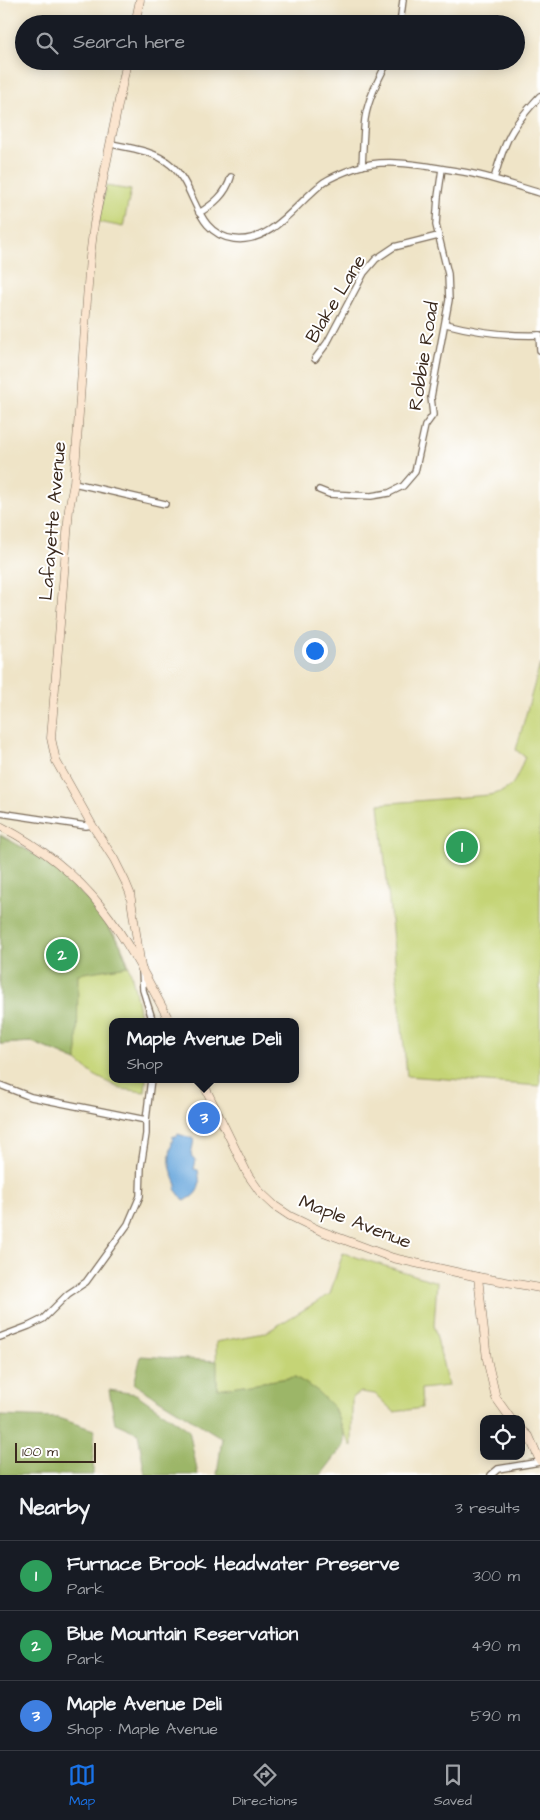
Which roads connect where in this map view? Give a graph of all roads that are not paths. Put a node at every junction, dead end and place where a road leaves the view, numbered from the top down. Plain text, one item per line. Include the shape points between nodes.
1 (140, 0) edge
2 (402, 0) edge
3 (137, 15) edge
4 (401, 15) edge
5 (126, 70) edge
6 (383, 70) edge
7 (540, 96) edge
8 (111, 144) junction
9 (362, 166) junction
10 (442, 168) junction
11 (231, 178) dead end
12 (494, 179) junction
13 (540, 193) edge
14 (199, 213) junction
15 (438, 236) junction
16 (446, 324) junction
17 (540, 335) edge
18 (540, 350) edge
19 (315, 359) dead end
20 (74, 483) junction
21 (318, 490) dead end
22 (165, 504) dead end
23 (0, 813) edge
24 (92, 825) junction
25 (0, 826) edge
26 (141, 967) junction
27 (152, 1018) edge
28 (168, 1018) edge
29 (151, 1083) edge
30 (203, 1083) edge
31 (0, 1085) edge
32 (146, 1120) junction
33 (478, 1277) junction
34 (540, 1288) edge
35 (0, 1337) edge
36 (508, 1415) edge
37 (525, 1432) edge
38 (540, 1462) edge
39 (491, 1475) edge

1 - 3 street
2 - 4 street
5 - 8 street, Lafayette Avenue
6 - 9 street via 367,109
7 - 12 street via 514,126
8 - 14 street via 149,153 169,163 181,176
8 - 20 street, Lafayette Avenue via 90,257
9 - 10 street via 398,162
9 - 14 street via 324,182 269,230 254,238 235,240 217,234
10 - 12 street
10 - 15 street, Robbie Road via 436,224
11 - 14 street via 223,195
12 - 13 street
15 - 16 street, Robbie Road via 448,274
15 - 19 street, Blake Lane via 394,247 376,259 364,273 327,343
16 - 17 street via 472,330
16 - 21 street, Robbie Road via 431,397 433,415 425,426 415,472 403,486 389,493 371,496 328,494
17 - 18 street
20 - 22 street
20 - 24 street, Lafayette Avenue via 69,509 52,746 56,760
23 - 24 street
24 - 26 street, Lafayette Avenue via 114,859 130,893
25 - 26 street via 44,851 78,880 106,911
26 - 27 street via 143,990
26 - 28 street
29 - 32 street
30 - 33 street, Maple Avenue via 248,1175 275,1206 321,1231 384,1255
31 - 32 street via 31,1097
32 - 35 street via 140,1196 128,1224 86,1282 68,1294 43,1319
33 - 34 street, Maple Avenue
33 - 36 street via 487,1359 496,1398
37 - 38 street
38 - 39 street via 498,1469

